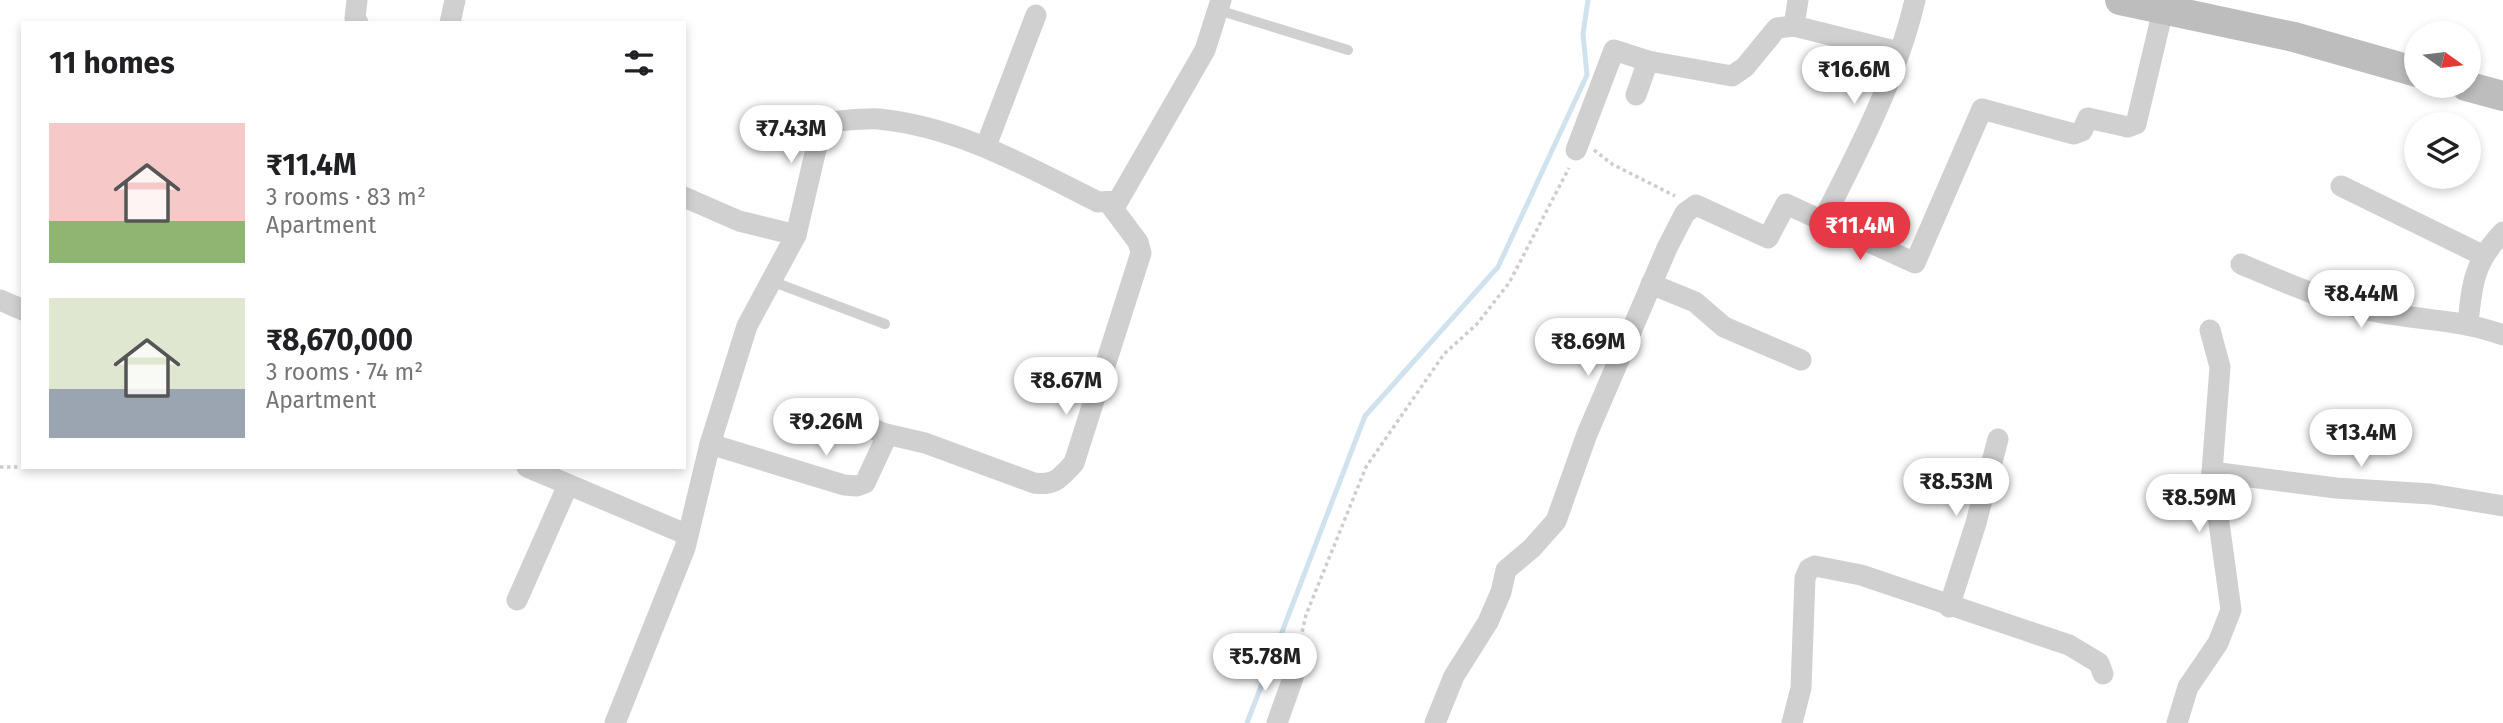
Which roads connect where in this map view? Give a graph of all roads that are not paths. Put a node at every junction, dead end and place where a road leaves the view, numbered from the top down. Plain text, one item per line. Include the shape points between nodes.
1 (357, 0) edge
2 (455, 0) edge
3 (1798, 0) edge
4 (1916, 0) edge
5 (2120, 0) edge
6 (1219, 5) edge
7 (2163, 10) junction
8 (1036, 15) dead end
9 (357, 21) edge
10 (450, 21) edge
11 (1794, 26) junction
12 (1348, 50) dead end
13 (1899, 52) junction
14 (1648, 61) junction
15 (2404, 68) edge
16 (2482, 90) edge
17 (1636, 95) dead end
18 (2503, 96) edge
19 (986, 146) junction
20 (1576, 150) road end
21 (2341, 186) dead end
22 (686, 198) edge
23 (1108, 202) junction
24 (1822, 222) junction
25 (2503, 232) edge
26 (796, 235) junction
27 (2482, 255) junction
28 (2241, 264) dead end
29 (771, 281) junction
30 (1651, 284) junction
31 (0, 300) edge
32 (21, 309) edge
33 (2468, 323) junction
34 (885, 324) dead end
35 (2210, 330) dead end
36 (2503, 335) edge
37 (1801, 360) dead end
38 (801, 410) dead end
39 (881, 433) junction
40 (1998, 439) dead end
41 (710, 444) junction
42 (532, 469) edge
43 (2212, 472) junction
44 (568, 485) junction
45 (2503, 506) edge
46 (688, 535) junction
47 (517, 600) dead end
48 (1949, 607) junction
49 (2103, 674) dead end
50 (1293, 678) road end
51 (618, 722) edge
52 (1277, 723) edge
53 (1435, 723) edge
54 (1792, 723) edge
55 (2177, 723) edge

1 - 9 street
2 - 10 street
3 - 11 street
4 - 13 street
5 - 7 street
6 - 12 lane
6 - 23 street via 1205,50 1118,201
7 - 15 street via 2294,37
7 - 24 street via 2136,124 2128,127 2088,118 2082,131 2074,134 1982,109 1915,263
8 - 19 street
11 - 13 street
11 - 14 street via 1777,28 1732,76
13 - 24 street via 1854,160
14 - 17 street
14 - 20 street via 1614,50
16 - 18 street
19 - 23 street via 1098,202
19 - 26 street via 950,133 878,119 826,122
21 - 27 street
22 - 26 street via 739,221
23 - 39 street via 1141,253 1074,463 1057,482 1034,483 925,443
24 - 30 street via 1786,204 1768,238 1696,205 1685,213
25 - 27 street
26 - 29 street
27 - 33 street
28 - 33 street via 2339,302 2408,317
29 - 34 lane
29 - 41 street via 747,326
30 - 37 street via 1695,302 1724,327
30 - 53 street via 1587,434 1556,521 1506,570 1488,622 1454,676
31 - 32 street
33 - 36 street
35 - 43 street via 2220,367
38 - 39 street via 866,425
39 - 41 street via 884,442 872,471 865,483 857,486
40 - 48 street
41 - 46 street
42 - 44 street
43 - 45 street via 2336,488 2431,494
43 - 55 street via 2231,610 2218,643 2188,687
44 - 46 street
44 - 47 street
46 - 51 street
48 - 49 street via 2069,645 2099,663
48 - 54 street via 1838,569 1809,569 1801,688
50 - 52 street

